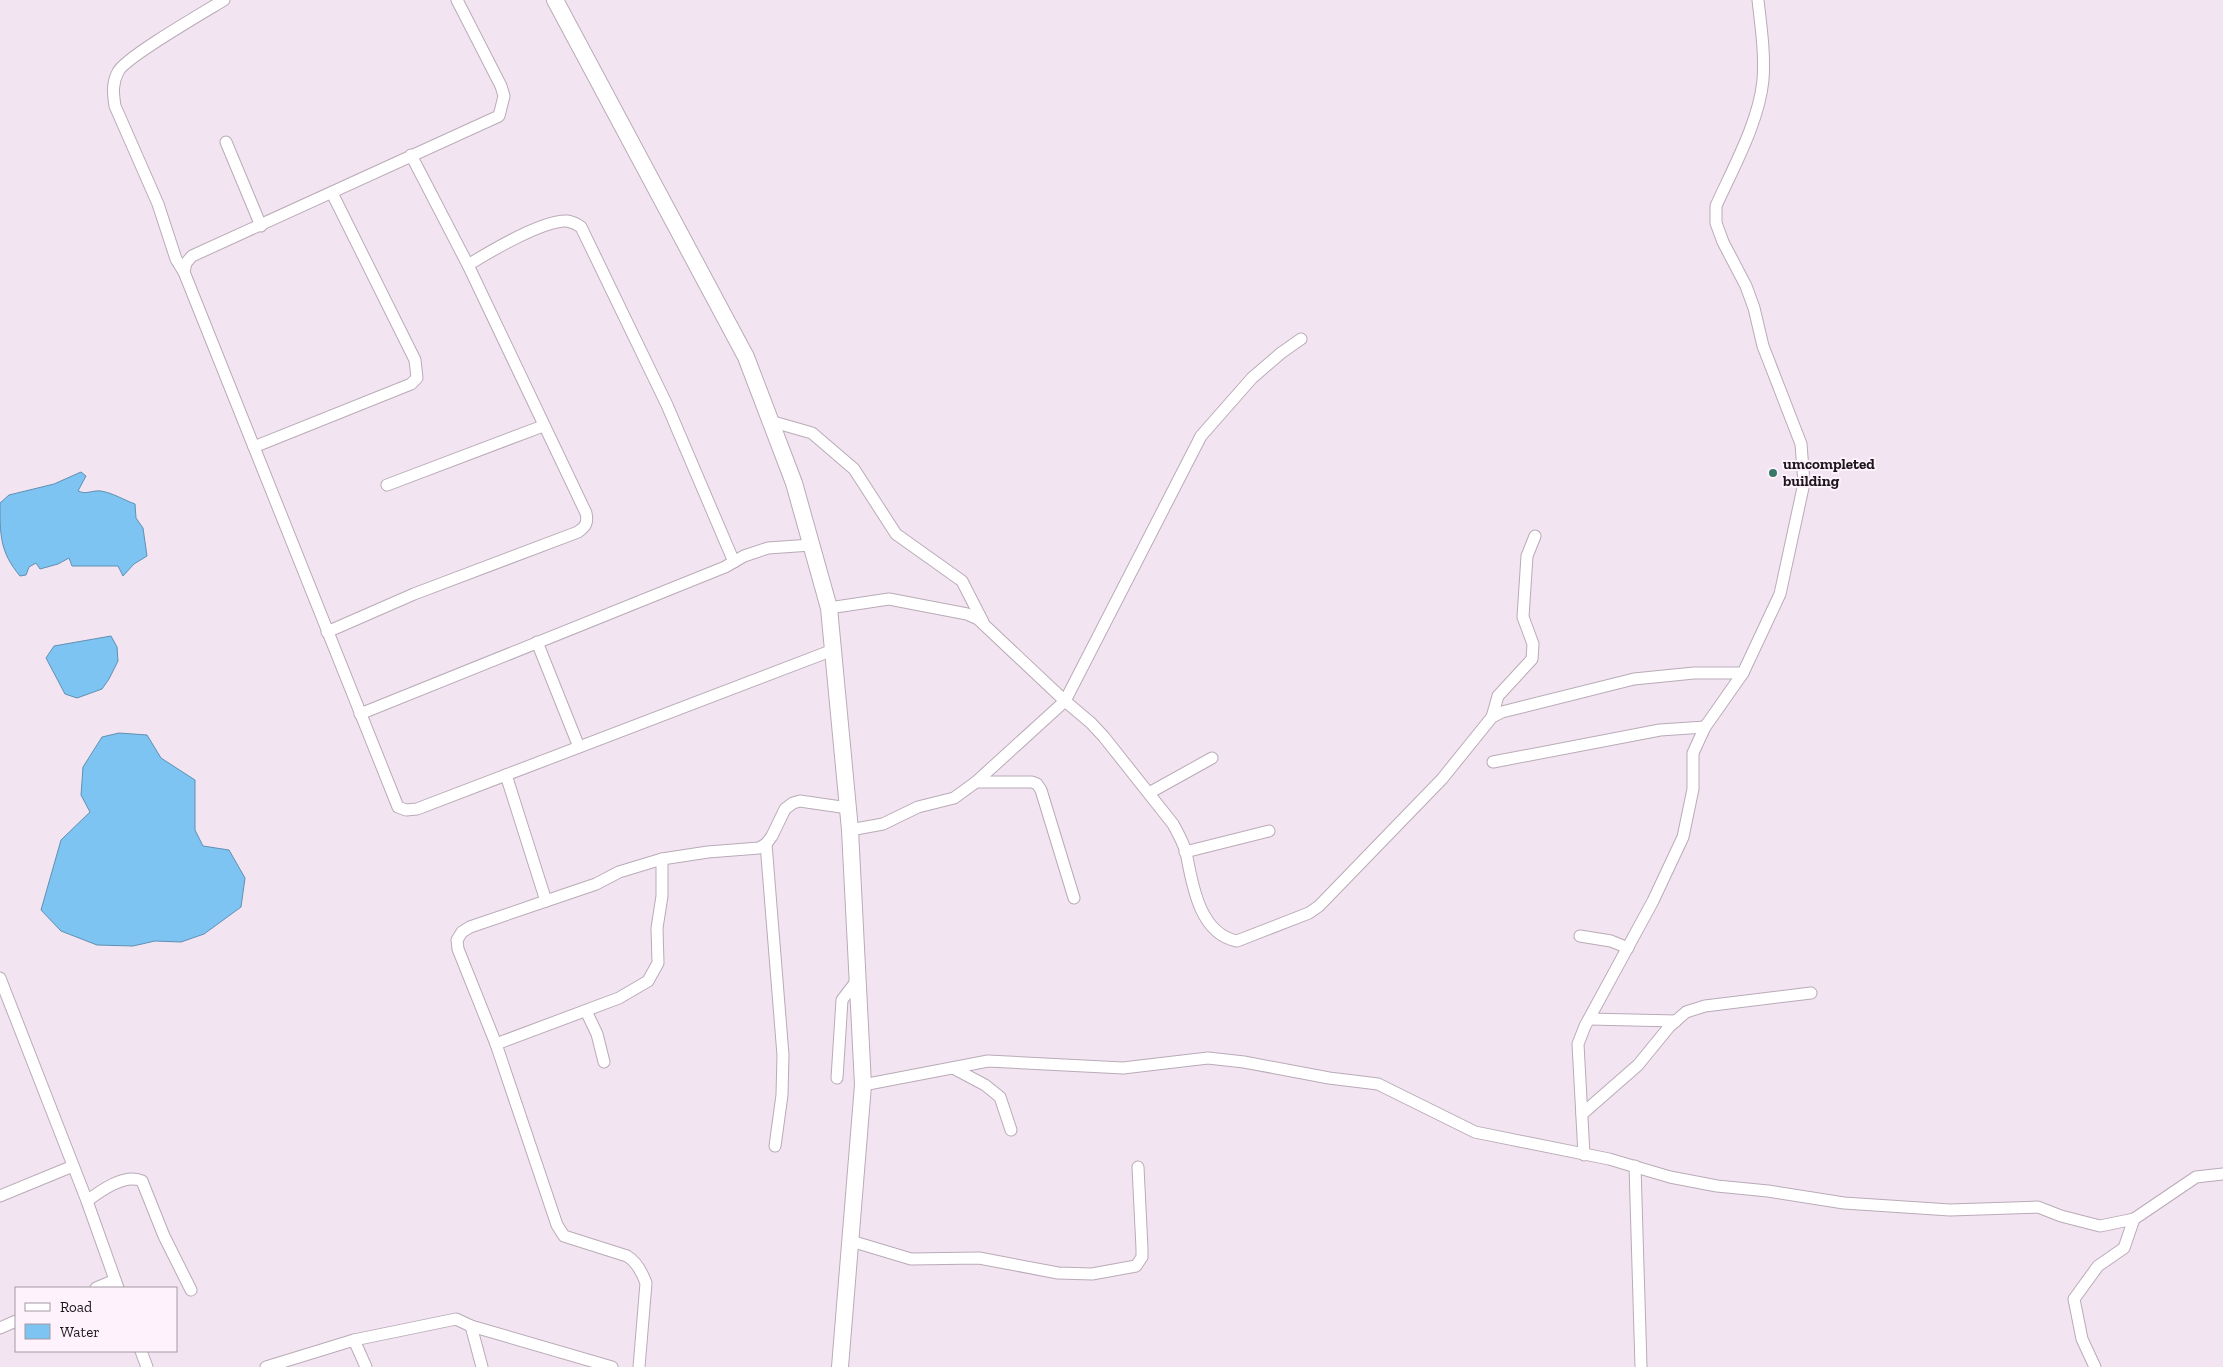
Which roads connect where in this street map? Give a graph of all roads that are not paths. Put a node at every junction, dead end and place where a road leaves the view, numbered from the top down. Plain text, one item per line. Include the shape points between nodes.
1 (224, 0) edge
2 (457, 0) edge
3 (555, 0) edge
4 (1758, 0) edge
5 (226, 142) dead end
6 (411, 155) junction
7 (332, 193) junction
8 (261, 226) junction
9 (468, 265) junction
10 (184, 272) junction
11 (1301, 339) dead end
12 (770, 421) junction
13 (543, 426) junction
14 (254, 447) junction
15 (386, 484) dead end
16 (1535, 536) dead end
17 (811, 545) junction
18 (734, 562) junction
19 (828, 608) junction
20 (985, 626) junction
21 (327, 632) junction
22 (537, 642) junction
23 (832, 650) junction
24 (1743, 673) junction
25 (1064, 701) junction
26 (360, 714) junction
27 (1492, 717) junction
28 (1705, 727) junction
29 (579, 747) junction
30 (1212, 758) dead end
31 (1493, 762) dead end
32 (506, 775) junction
33 (976, 782) junction
34 (1149, 793) junction
35 (848, 808) junction
36 (850, 830) junction
37 (1269, 831) dead end
38 (766, 844) junction
39 (1186, 852) junction
40 (662, 859) junction
41 (1074, 898) dead end
42 (546, 901) junction
43 (1580, 936) dead end
44 (1628, 948) junction
45 (0, 978) edge
46 (858, 979) junction
47 (1811, 993) dead end
48 (586, 1011) junction
49 (1589, 1019) junction
50 (1676, 1021) junction
51 (496, 1044) junction
52 (604, 1062) dead end
53 (953, 1068) junction
54 (837, 1078) dead end
55 (863, 1085) junction
56 (1582, 1114) junction
57 (1011, 1130) dead end
58 (776, 1146) dead end
59 (1584, 1154) junction
60 (73, 1166) junction
61 (1635, 1166) junction
62 (1138, 1167) dead end
63 (2223, 1174) edge
64 (0, 1196) edge
65 (86, 1201) junction
66 (2134, 1219) junction
67 (850, 1241) junction
68 (117, 1284) edge
69 (101, 1287) edge
70 (192, 1290) dead end
71 (15, 1321) edge
72 (471, 1326) junction
73 (0, 1328) edge
74 (354, 1340) junction
75 (141, 1352) edge
76 (147, 1367) edge
77 (266, 1367) edge
78 (366, 1367) edge
79 (482, 1367) edge
80 (612, 1367) edge
81 (639, 1367) edge
82 (840, 1367) edge
83 (1641, 1367) edge
84 (2095, 1367) edge

1 - 10 street via 134,56 118,70 112,89 115,106
2 - 6 street via 501,86 504,96 502,108 499,116 487,123
3 - 12 main road via 746,357
4 - 24 street via 1764,53 1763,82 1756,113 1716,206 1716,223 1746,286 1763,346 1801,444 1804,482 1780,594
5 - 8 street
6 - 7 street
6 - 9 street
7 - 8 street
7 - 14 street via 415,360 417,378 411,384
8 - 10 street via 192,256
9 - 13 street
9 - 18 street via 496,247 557,222 575,222 581,227 667,405
10 - 14 street
11 - 25 street via 1252,378 1201,436
12 - 17 main road via 794,483
12 - 20 street via 812,433 854,469 896,534 962,581
13 - 15 street
13 - 21 street via 586,513 585,526 578,532 414,594
14 - 21 street
16 - 27 street via 1527,556 1523,617 1533,644 1532,659 1498,696
17 - 18 street via 768,548
17 - 19 main road
18 - 22 street
19 - 20 street via 901,600 968,614
19 - 23 main road
20 - 25 street
21 - 26 street
22 - 26 street
22 - 29 street
23 - 29 street
23 - 35 main road
24 - 27 street via 1694,673 1634,680 1512,709
24 - 28 street
25 - 33 street
25 - 34 street via 1098,730
26 - 32 street via 398,807 418,809
27 - 39 street via 1442,779 1309,913 1251,937 1237,941 1226,939 1203,913
28 - 31 street via 1660,730
28 - 44 street via 1693,753 1693,790 1683,837
29 - 32 street
30 - 34 street
32 - 42 street
33 - 36 street via 944,802 918,807 882,824
33 - 41 street via 1037,784
34 - 39 street via 1173,824
35 - 36 main road
35 - 38 street via 800,801 793,803 785,809
36 - 46 main road
37 - 39 street
38 - 40 street via 749,850
38 - 58 street via 783,1055
40 - 42 street
40 - 48 street via 662,896 656,928 658,963 648,981 619,998
42 - 51 street via 470,927 456,940
43 - 44 street via 1611,941
44 - 49 street
45 - 60 street
46 - 54 street via 842,1000
46 - 55 main road
47 - 50 street via 1705,1006 1686,1012
48 - 51 street
48 - 52 street via 597,1034
49 - 50 street
49 - 56 street via 1578,1044
50 - 56 street via 1638,1065
51 - 81 street via 556,1225 564,1236 627,1256 643,1273 646,1283
53 - 55 street
53 - 57 street via 986,1085 1000,1097
53 - 59 street via 988,1062 1122,1068 1208,1058 1244,1062 1378,1084 1475,1132
55 - 67 main road
56 - 59 street
59 - 61 street
60 - 64 street
60 - 65 street
61 - 66 street via 1717,1186 1844,1203 1950,1210 2038,1207 2100,1226
61 - 83 street
62 - 67 street via 1142,1257 1136,1266 1092,1274 1058,1273 979,1258 911,1259
63 - 66 street via 2196,1177
65 - 68 street
65 - 70 street via 128,1179 142,1181 164,1236
66 - 84 street via 2124,1248 2098,1266 2074,1300 2082,1339
67 - 82 main road
68 - 69 street
71 - 73 street
72 - 74 street via 456,1319
72 - 79 street
72 - 80 street
74 - 77 street
74 - 78 street
75 - 76 street

